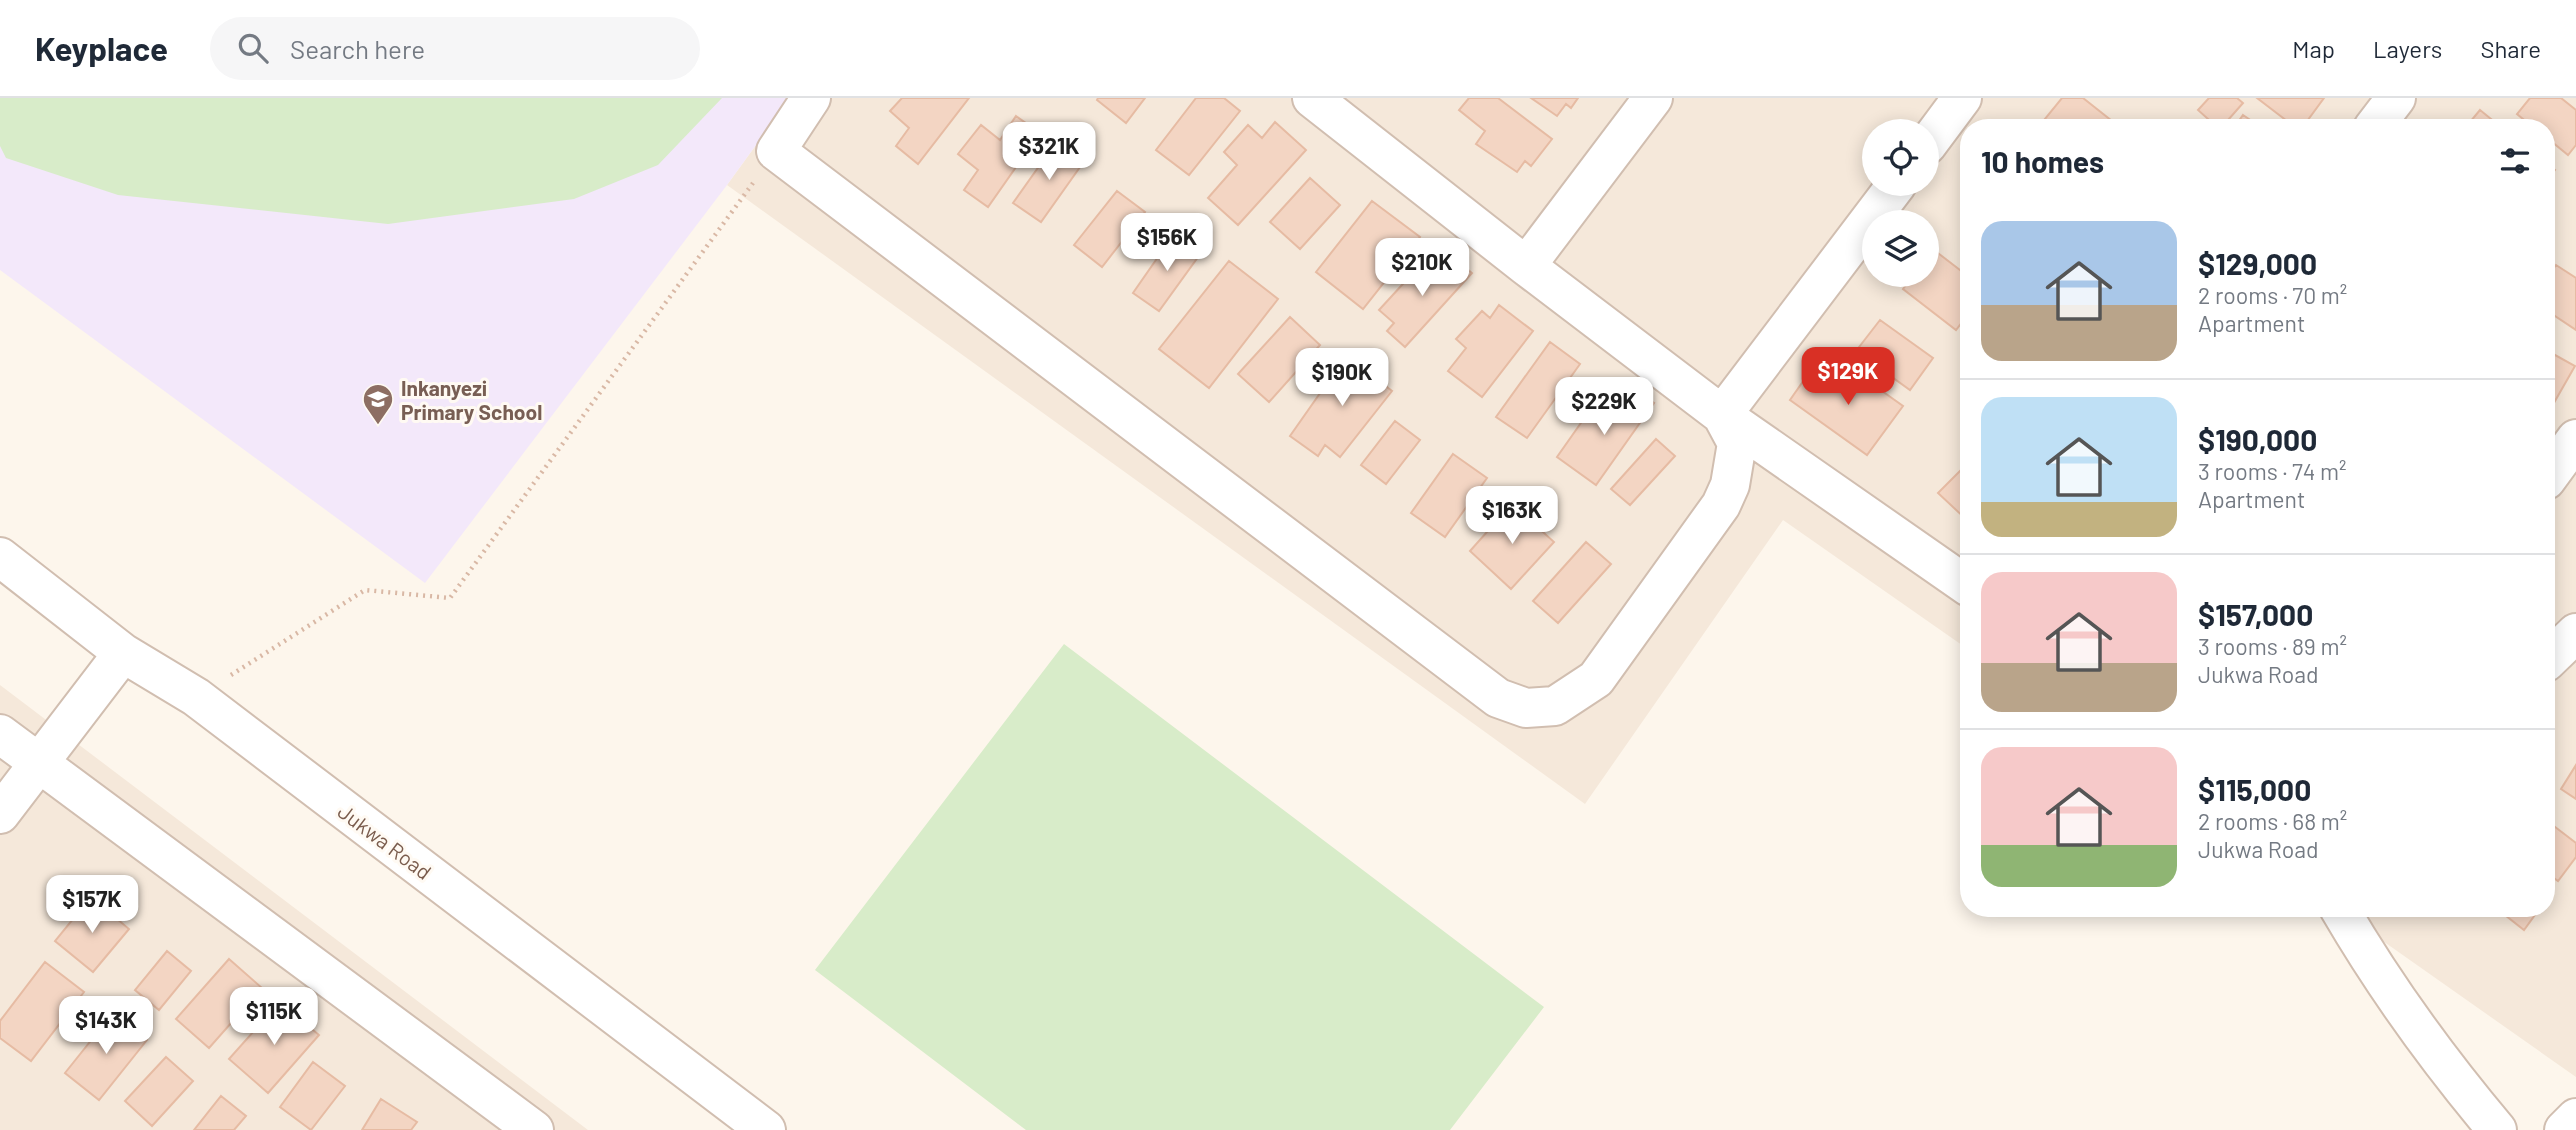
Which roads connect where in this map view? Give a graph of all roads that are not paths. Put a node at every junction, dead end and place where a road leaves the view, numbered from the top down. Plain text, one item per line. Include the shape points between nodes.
1 (811, 98) edge
2 (1312, 98) edge
3 (1653, 98) edge
4 (1962, 98) edge
5 (2396, 98) edge
6 (2380, 119) edge
7 (1939, 129) edge
8 (1888, 196) edge
9 (1526, 266) junction
10 (1722, 415) junction
11 (2576, 439) edge
12 (2555, 468) edge
13 (0, 557) edge
14 (1960, 581) edge
15 (2576, 633) edge
16 (124, 653) junction
17 (2555, 653) edge
18 (0, 734) edge
19 (38, 763) junction
20 (0, 814) edge
21 (2344, 917) edge
22 (2576, 1118) edge
23 (534, 1130) edge
24 (766, 1130) edge
25 (2497, 1130) edge
26 (2564, 1130) edge

1 - 10 street via 776,151 1498,698 1526,708 1555,706 1596,679 1721,505 1730,485 1737,443
2 - 9 street
3 - 9 street
4 - 7 street
5 - 6 street
8 - 10 street
9 - 10 street
10 - 14 street
11 - 12 street
13 - 16 street, Jukwa Road
15 - 17 street
16 - 19 street
16 - 24 street, Jukwa Road via 196,697
18 - 19 street
19 - 20 street
19 - 23 street
21 - 25 street via 2445,1068
22 - 26 street

